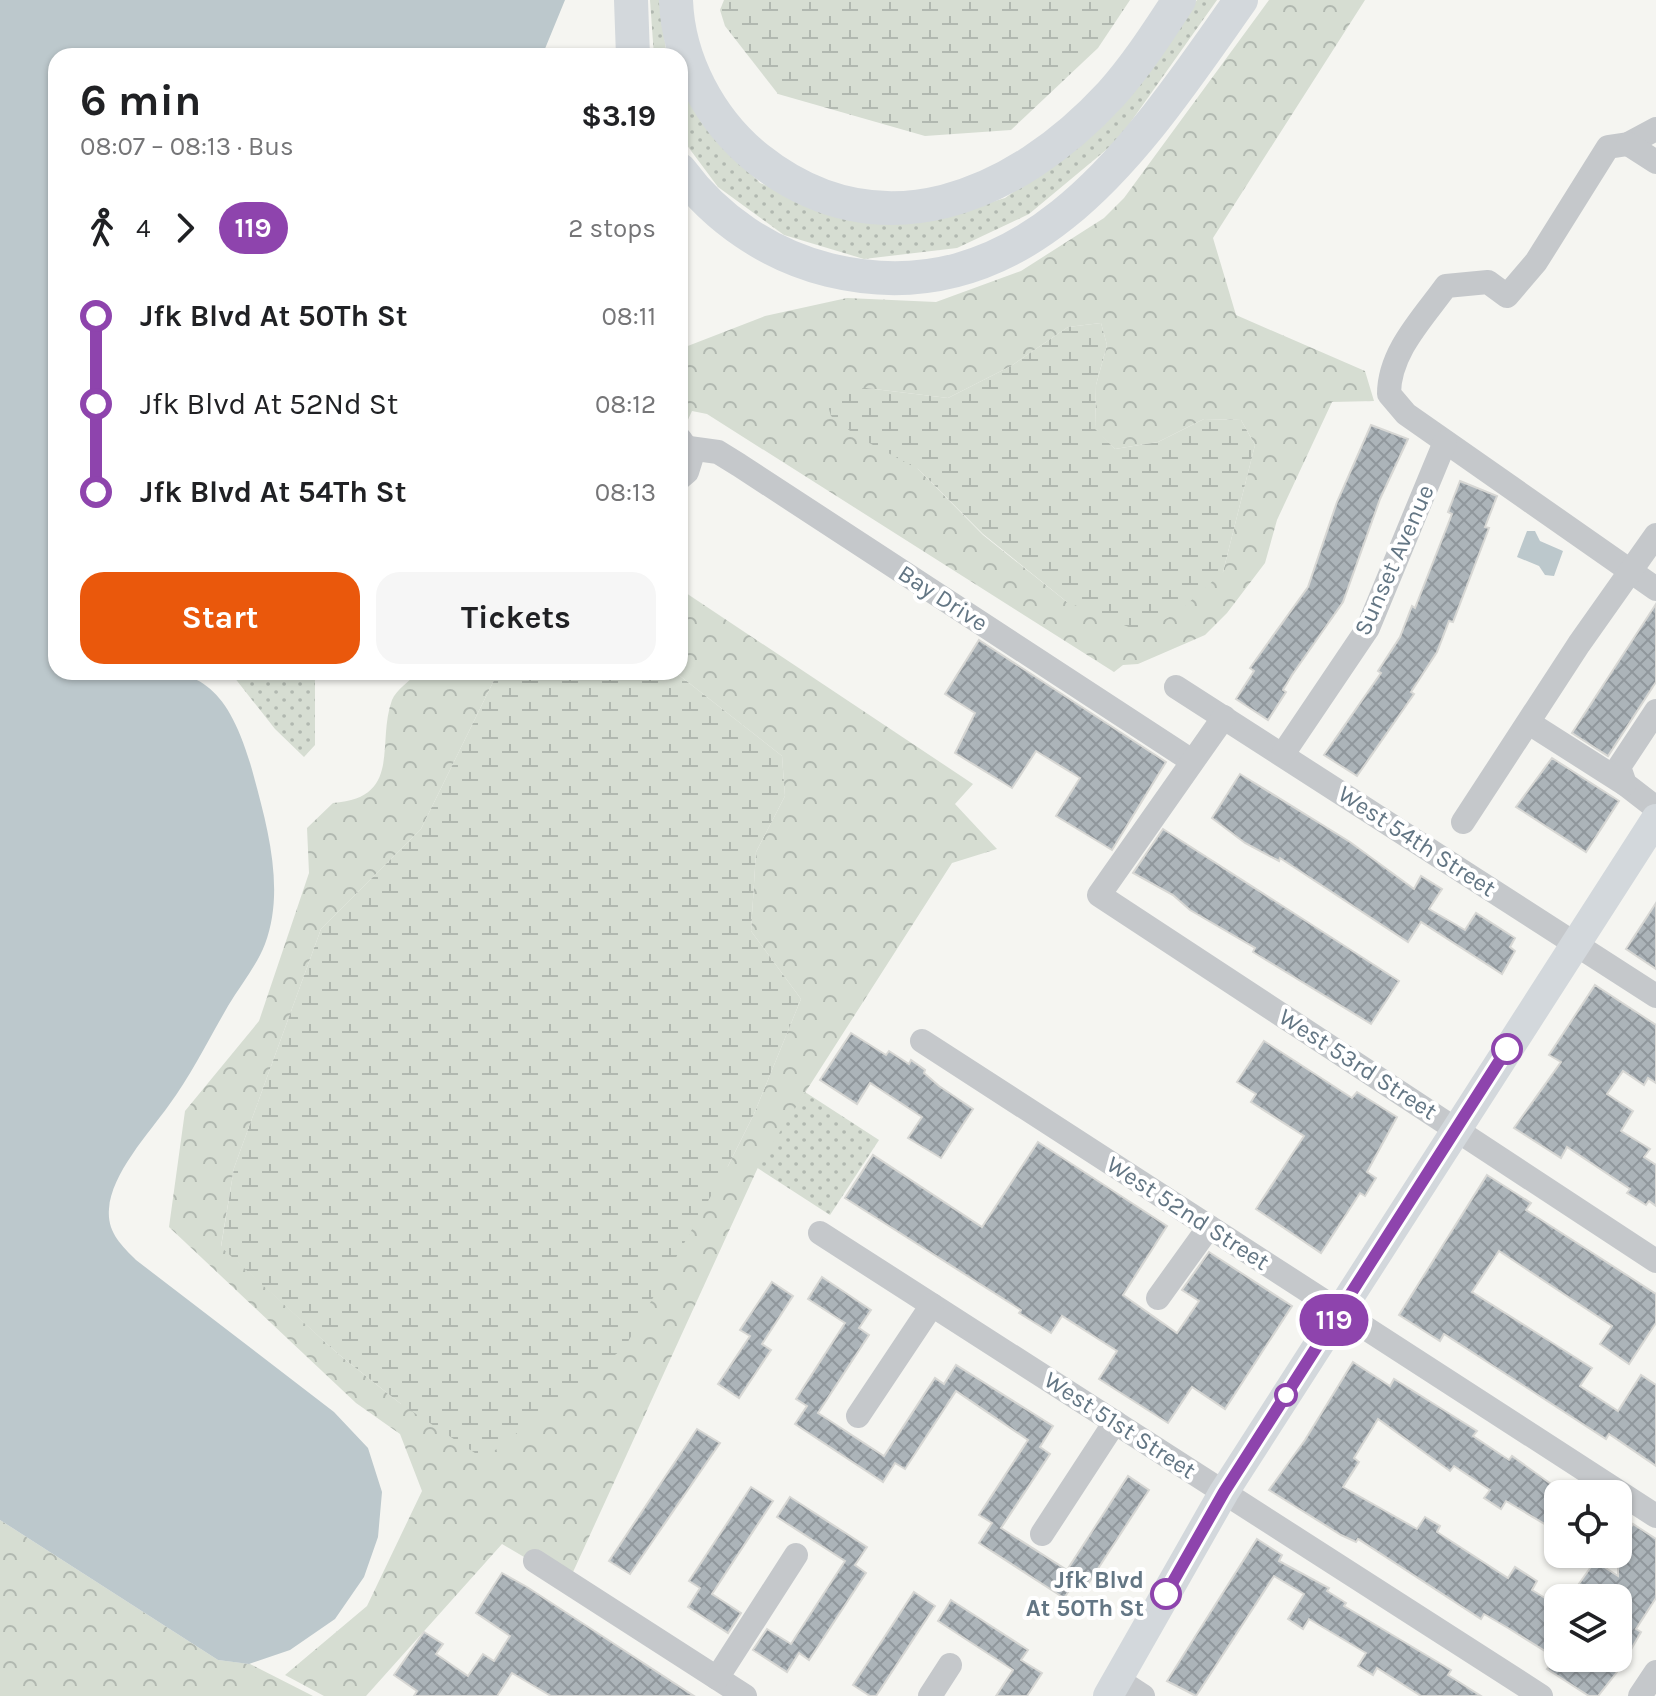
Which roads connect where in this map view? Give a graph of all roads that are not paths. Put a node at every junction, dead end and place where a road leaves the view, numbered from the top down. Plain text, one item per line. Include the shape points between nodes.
1 (631, 0) edge
2 (676, 0) edge
3 (1179, 0) edge
4 (1241, 0) edge
5 (633, 48) edge
6 (685, 48) edge
7 (688, 58) edge
8 (1656, 129) edge
9 (1628, 144) junction
10 (1656, 162) edge
11 (688, 180) edge
12 (1445, 442) junction
13 (688, 445) edge
14 (1656, 535) edge
15 (1629, 570) junction
16 (1656, 589) edge
17 (1176, 687) dead end
18 (1656, 711) edge
19 (1224, 717) junction
20 (1529, 723) junction
21 (1283, 754) junction
22 (1192, 761) junction
23 (1625, 784) junction
24 (1656, 808) edge
25 (1656, 819) edge
26 (1463, 822) dead end
27 (1577, 945) junction
28 (1656, 996) edge
29 (922, 1041) dead end
30 (1455, 1127) junction
31 (1209, 1227) junction
32 (820, 1233) dead end
33 (1656, 1261) edge
34 (1158, 1298) dead end
35 (932, 1305) junction
36 (1340, 1311) junction
37 (858, 1416) dead end
38 (1115, 1422) junction
39 (1224, 1492) junction
40 (1656, 1516) edge
41 (1042, 1534) dead end
42 (796, 1555) dead end
43 (535, 1561) dead end
44 (950, 1665) dead end
45 (1656, 1672) edge
46 (717, 1678) junction
47 (1113, 1688) edge
48 (745, 1696) edge
49 (930, 1696) edge
50 (1143, 1696) edge
51 (1541, 1696) edge
52 (1640, 1696) edge

1 - 5 highway
2 - 6 highway
3 - 7 highway via 1112,93 1050,150 978,193 936,204 894,208 844,202 774,170 718,118
4 - 11 highway via 1151,126 1096,187 1029,239 986,260 921,276 871,277 807,263 734,224
8 - 9 street
9 - 10 street
9 - 12 street via 1608,147 1536,262 1507,296 1488,282 1446,286 1395,359 1389,394 1395,404
12 - 15 street
12 - 21 street, Sunset Avenue via 1368,628
13 - 22 street, Bay Drive via 718,452 739,465
14 - 15 street
15 - 16 street
15 - 20 street
17 - 19 street, West 54th Street
18 - 23 street via 1619,767
19 - 21 street, West 54th Street
19 - 22 street
20 - 23 street
20 - 26 street
21 - 27 street, West 54th Street
22 - 30 street, West 53rd Street via 1099,895
23 - 24 street
25 - 27 main road
27 - 28 street, West 54th Street
27 - 30 main road
29 - 31 street, West 52nd Street
30 - 33 street, West 53rd Street
30 - 36 main road
31 - 34 street
31 - 36 street, West 52nd Street
32 - 35 street, West 51st Street
35 - 37 street
35 - 38 street, West 51st Street
36 - 39 main road
36 - 40 street, West 52nd Street
38 - 39 street, West 51st Street
38 - 41 street
39 - 47 main road
39 - 51 street, West 51st Street
42 - 46 street
43 - 46 street
44 - 49 street
45 - 52 street
46 - 48 street
47 - 50 street

